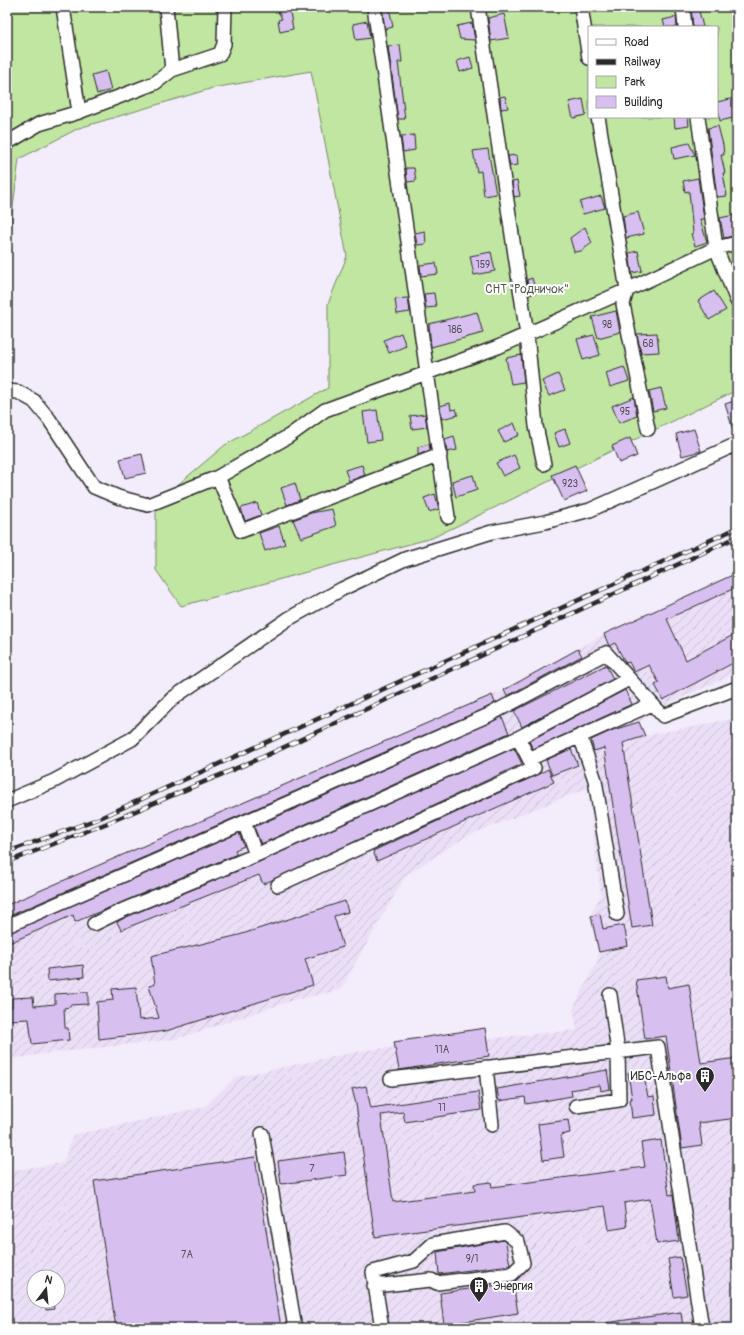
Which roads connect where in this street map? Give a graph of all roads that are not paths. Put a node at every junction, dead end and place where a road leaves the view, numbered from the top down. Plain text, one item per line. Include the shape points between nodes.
1 (63, 7) edge
2 (166, 7) edge
3 (225, 7) edge
4 (374, 7) edge
5 (478, 7) edge
6 (581, 7) edge
7 (683, 7) edge
8 (685, 26) edge
9 (588, 52) edge
10 (172, 70) junction
11 (79, 112) junction
12 (598, 118) edge
13 (698, 118) edge
14 (7, 142) edge
15 (737, 243) edge
16 (716, 248) junction
17 (627, 290) junction
18 (737, 301) edge
19 (527, 335) junction
20 (427, 374) junction
21 (7, 391) edge
22 (648, 429) dead end
23 (737, 444) edge
24 (440, 455) junction
25 (544, 464) dead end
26 (218, 477) junction
27 (448, 517) dead end
28 (629, 679) junction
29 (737, 688) edge
30 (652, 704) junction
31 (580, 736) junction
32 (518, 738) junction
33 (529, 759) junction
34 (7, 801) edge
35 (244, 822) junction
36 (256, 856) junction
37 (278, 885) dead end
38 (617, 914) dead end
39 (94, 924) dead end
40 (7, 926) edge
41 (610, 995) dead end
42 (618, 1052) junction
43 (486, 1067) junction
44 (391, 1079) dead end
45 (576, 1106) dead end
46 (492, 1125) dead end
47 (262, 1134) dead end
48 (374, 1286) junction
49 (296, 1328) edge
50 (382, 1328) edge
51 (702, 1328) edge

1 - 11 street
2 - 10 street
3 - 10 street via 224,44 220,54
4 - 20 street
5 - 19 street
6 - 9 street
7 - 8 street
10 - 11 street via 154,83
11 - 14 street via 39,124
12 - 17 street
13 - 16 street
15 - 16 street
16 - 17 street
16 - 18 street
17 - 19 street
17 - 22 street via 623,304
19 - 20 street
19 - 25 street via 536,426
20 - 24 street
20 - 26 street via 325,410 289,436
21 - 26 street via 18,392 34,400 94,487 118,497 148,505
23 - 34 street via 590,510 492,532 405,559 342,589 288,619 174,698 132,739 54,781
24 - 26 street via 241,531
24 - 27 street
28 - 30 street
28 - 32 street
28 - 35 street via 606,653 489,715
29 - 30 street via 663,716
30 - 31 street
31 - 33 street
31 - 38 street via 596,780
32 - 33 street
32 - 36 street
33 - 37 street via 534,768
35 - 36 street
35 - 40 street
36 - 39 street
41 - 42 street
42 - 43 street
42 - 45 street via 619,1100
42 - 51 street via 658,1047
43 - 44 street
43 - 46 street
47 - 49 street
48 - 48 street via 431,1280 438,1283 512,1274 522,1263 518,1242 505,1232 432,1244 414,1261 373,1272
48 - 50 street

